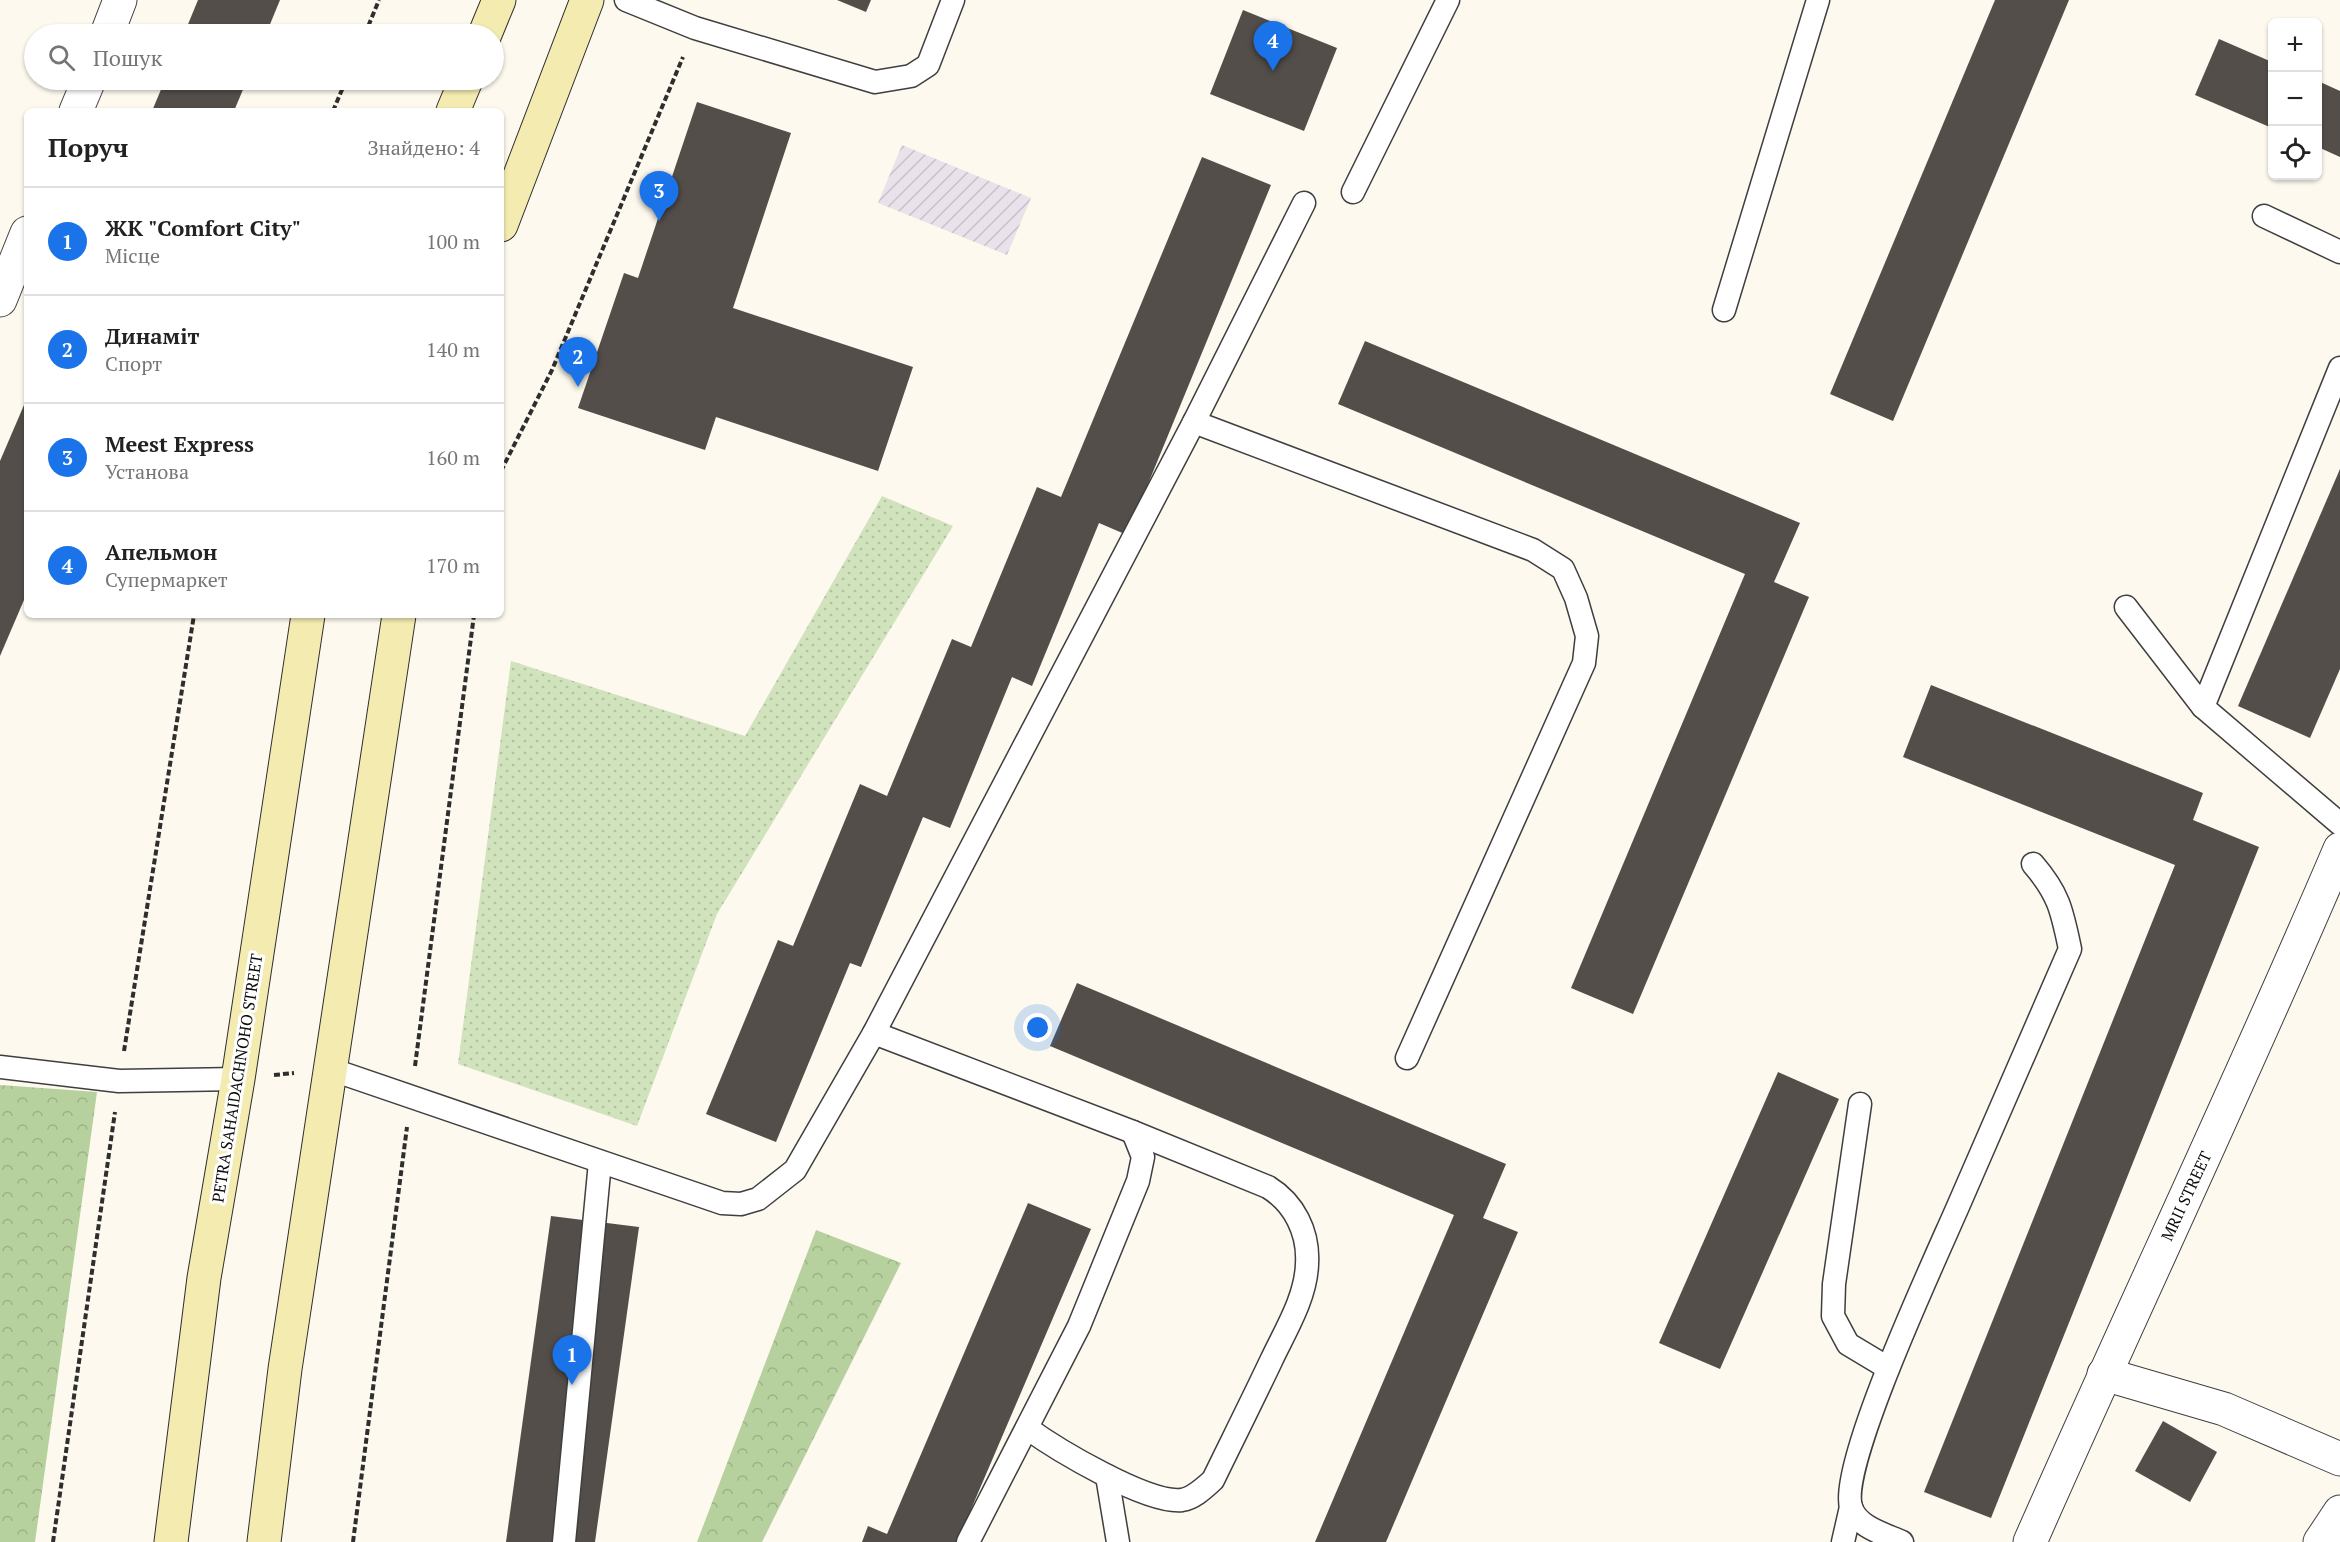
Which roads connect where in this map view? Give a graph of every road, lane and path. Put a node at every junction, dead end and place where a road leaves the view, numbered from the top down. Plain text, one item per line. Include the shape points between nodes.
1 (120, 0) edge
2 (379, 0) edge
3 (499, 0) edge
4 (587, 0) edge
5 (626, 0) edge
6 (953, 0) edge
7 (1448, 0) edge
8 (1818, 0) edge
9 (110, 24) edge
10 (369, 24) edge
11 (489, 24) edge
12 (695, 28) junction
13 (84, 90) edge
14 (342, 90) edge
15 (462, 90) edge
16 (77, 108) edge
17 (334, 108) edge
18 (454, 108) edge
19 (1353, 192) dead end
20 (1304, 203) dead end
21 (2264, 216) dead end
22 (504, 217) edge
23 (24, 240) edge
24 (2340, 252) edge
25 (0, 300) edge
26 (1724, 310) dead end
27 (2340, 368) edge
28 (1194, 422) junction
29 (504, 465) edge
30 (2126, 607) dead end
31 (308, 618) edge
32 (399, 618) edge
33 (2203, 707) junction
34 (2340, 824) edge
35 (2340, 849) edge
36 (2033, 864) dead end
37 (874, 1033) junction
38 (1407, 1058) dead end
39 (0, 1067) edge
40 (330, 1069) junction
41 (238, 1079) junction
42 (1860, 1104) dead end
43 (1133, 1132) junction
44 (600, 1162) junction
45 (1888, 1368) junction
46 (2104, 1374) junction
47 (1027, 1428) junction
48 (2340, 1459) edge
49 (1107, 1476) junction
50 (1851, 1507) junction
51 (2340, 1512) edge
52 (171, 1542) edge
53 (264, 1542) edge
54 (564, 1542) edge
55 (968, 1542) edge
56 (1119, 1542) edge
57 (1843, 1542) edge
58 (1902, 1542) edge
59 (2030, 1542) edge
60 (2320, 1542) edge

1 - 9 street
2 - 10 path
3 - 11 street
4 - 22 street
5 - 12 lane
6 - 12 lane via 928,65 892,81 875,82
7 - 19 lane
8 - 26 lane
12 - 29 path via 552,370
13 - 16 street
14 - 17 path
15 - 18 street
20 - 28 lane
21 - 24 lane
23 - 25 street
27 - 33 lane
28 - 37 lane
28 - 38 lane via 1533,550 1563,569 1576,598 1587,636 1584,663
30 - 33 lane
31 - 41 street, PETRA SAHAIDACHNOHO STREET
32 - 40 street
33 - 34 lane
35 - 46 street, MRII STREET via 2281,988
36 - 45 lane via 2052,885 2070,949
37 - 43 lane
37 - 44 lane via 795,1170 758,1199 741,1204 722,1203
39 - 41 lane via 119,1081
40 - 41 path
40 - 44 lane
40 - 53 street via 285,1369
41 - 52 street, PETRA SAHAIDACHNOHO STREET via 204,1278
42 - 45 lane via 1834,1284 1833,1316 1848,1344
43 - 47 lane via 1143,1157 1138,1181 1079,1326
43 - 49 lane via 1283,1196 1295,1211 1305,1240 1307,1264 1297,1307 1213,1480 1183,1500 1163,1498
44 - 54 lane
45 - 50 lane via 1857,1457 1850,1487
46 - 48 street via 2224,1409
46 - 59 street, MRII STREET
47 - 49 lane via 1060,1452
47 - 55 lane
49 - 56 lane
50 - 57 lane
50 - 58 lane via 1860,1522
51 - 60 street

